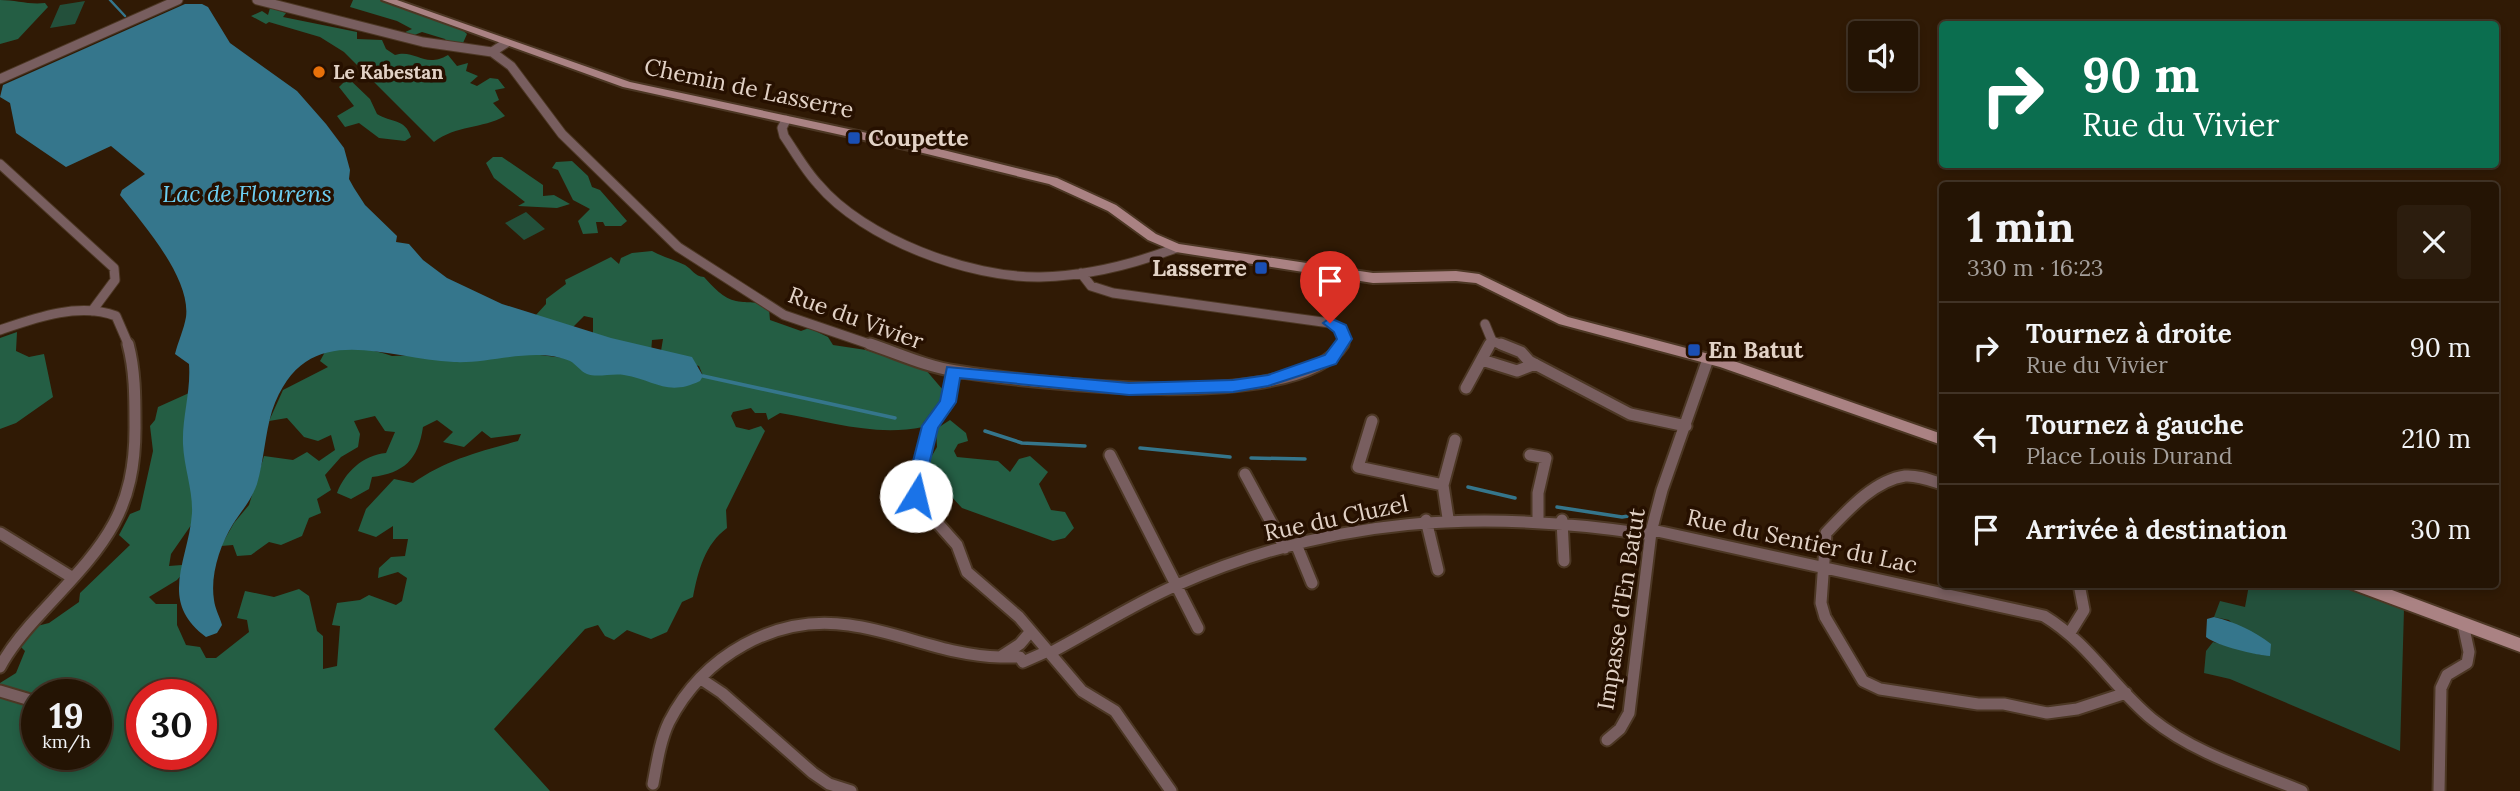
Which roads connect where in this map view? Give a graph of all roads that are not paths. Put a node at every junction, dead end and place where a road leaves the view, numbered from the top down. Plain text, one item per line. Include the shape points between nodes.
1 (178, 0) edge
2 (257, 0) edge
3 (387, 0) edge
4 (506, 43) junction
5 (492, 52) junction
6 (0, 79) edge
7 (786, 120) junction
8 (0, 164) edge
9 (1176, 248) junction
10 (1082, 273) junction
11 (92, 311) junction
12 (1485, 324) dead end
13 (0, 330) edge
14 (1492, 341) junction
15 (1708, 359) junction
16 (1482, 360) junction
17 (1535, 365) junction
18 (953, 371) junction
19 (1466, 387) dead end
20 (1372, 421) dead end
21 (1686, 426) junction
22 (1939, 439) edge
23 (1455, 440) dead end
24 (1110, 455) dead end
25 (1530, 455) dead end
26 (1245, 474) dead end
27 (1939, 483) edge
28 (1443, 485) junction
29 (1448, 518) junction
30 (1538, 518) junction
31 (1426, 520) junction
32 (1562, 520) junction
33 (1651, 532) junction
34 (0, 533) edge
35 (1291, 546) junction
36 (1564, 561) dead end
37 (1822, 567) junction
38 (1438, 570) dead end
39 (74, 578) junction
40 (1312, 583) dead end
41 (1176, 585) junction
42 (2079, 588) edge
43 (2368, 588) edge
44 (2463, 624) junction
45 (1198, 628) dead end
46 (1031, 631) junction
47 (2071, 631) junction
48 (2520, 645) edge
49 (1049, 652) junction
50 (1000, 657) junction
51 (0, 667) edge
52 (701, 679) junction
53 (0, 691) edge
54 (2126, 693) junction
55 (21, 697) edge
56 (1607, 740) dead end
57 (653, 785) dead end
58 (851, 791) edge
59 (1171, 791) edge
60 (2302, 791) edge
61 (2439, 791) edge

1 - 6 street
2 - 5 street via 409,39
3 - 4 street, Chemin de Lasserre
4 - 5 street
4 - 7 street, Chemin de Lasserre via 627,85
5 - 18 street, Rue du Vivier via 512,66 562,134 686,254 784,315
7 - 9 street, Chemin de Lasserre via 994,165 1070,187
7 - 10 street via 782,131 818,185 885,236 952,263 1003,274
8 - 11 street via 114,268 115,280
9 - 10 street via 1136,263
9 - 15 street, Chemin de Lasserre via 1364,277 1468,276 1505,289 1564,321
10 - 18 street, Rue du Vivier via 1091,286 1113,293 1313,320 1341,329 1345,339 1331,359 1312,368 1216,388 1129,389
11 - 13 street
11 - 39 street via 116,316 128,344 136,445 132,484 118,522
12 - 14 street
14 - 16 street
14 - 17 street via 1521,352
15 - 21 street, Impasse d'En Batut
15 - 22 street, Chemin de Lasserre
16 - 17 street via 1517,371
16 - 19 street
17 - 21 street via 1630,414
18 - 46 street via 948,402 930,426 916,496 957,545 967,572
20 - 28 street via 1358,467
21 - 33 street, Impasse d'En Batut
23 - 28 street
24 - 41 street
25 - 30 street via 1546,458
26 - 35 street
27 - 37 street via 1904,476 1867,496 1826,533
28 - 29 street
29 - 30 street, Rue du Cluzel
29 - 31 street, Rue du Cluzel
30 - 32 street, Rue du Cluzel
31 - 35 street, Rue du Cluzel
31 - 38 street
32 - 33 street, Rue du Cluzel
32 - 36 street
33 - 37 street, Rue du Sentier du Lac
33 - 56 street, Impasse d'En Batut via 1629,713
34 - 39 street
35 - 40 street
35 - 41 street, Rue du Cluzel
37 - 47 street, Rue du Sentier du Lac via 2029,611
37 - 54 street via 1825,617 1857,672 1871,686 2049,714
39 - 51 street via 30,625
41 - 45 street
41 - 49 street, Rue du Cluzel
42 - 47 street via 2086,609
43 - 44 street
44 - 48 street
44 - 61 street via 2469,652 2466,663 2447,675 2441,688
46 - 49 street
46 - 50 street
47 - 54 street, Rue du Sentier du Lac
49 - 50 street, Rue du Cluzel via 1024,662 1020,657
49 - 59 street via 1082,691 1115,710
50 - 52 street, Rue du Cluzel via 964,656 863,628 814,623 749,641
52 - 57 street, Rue du Cluzel via 669,722
52 - 58 street via 813,773
53 - 55 street
54 - 60 street, Rue du Sentier du Lac via 2175,735

